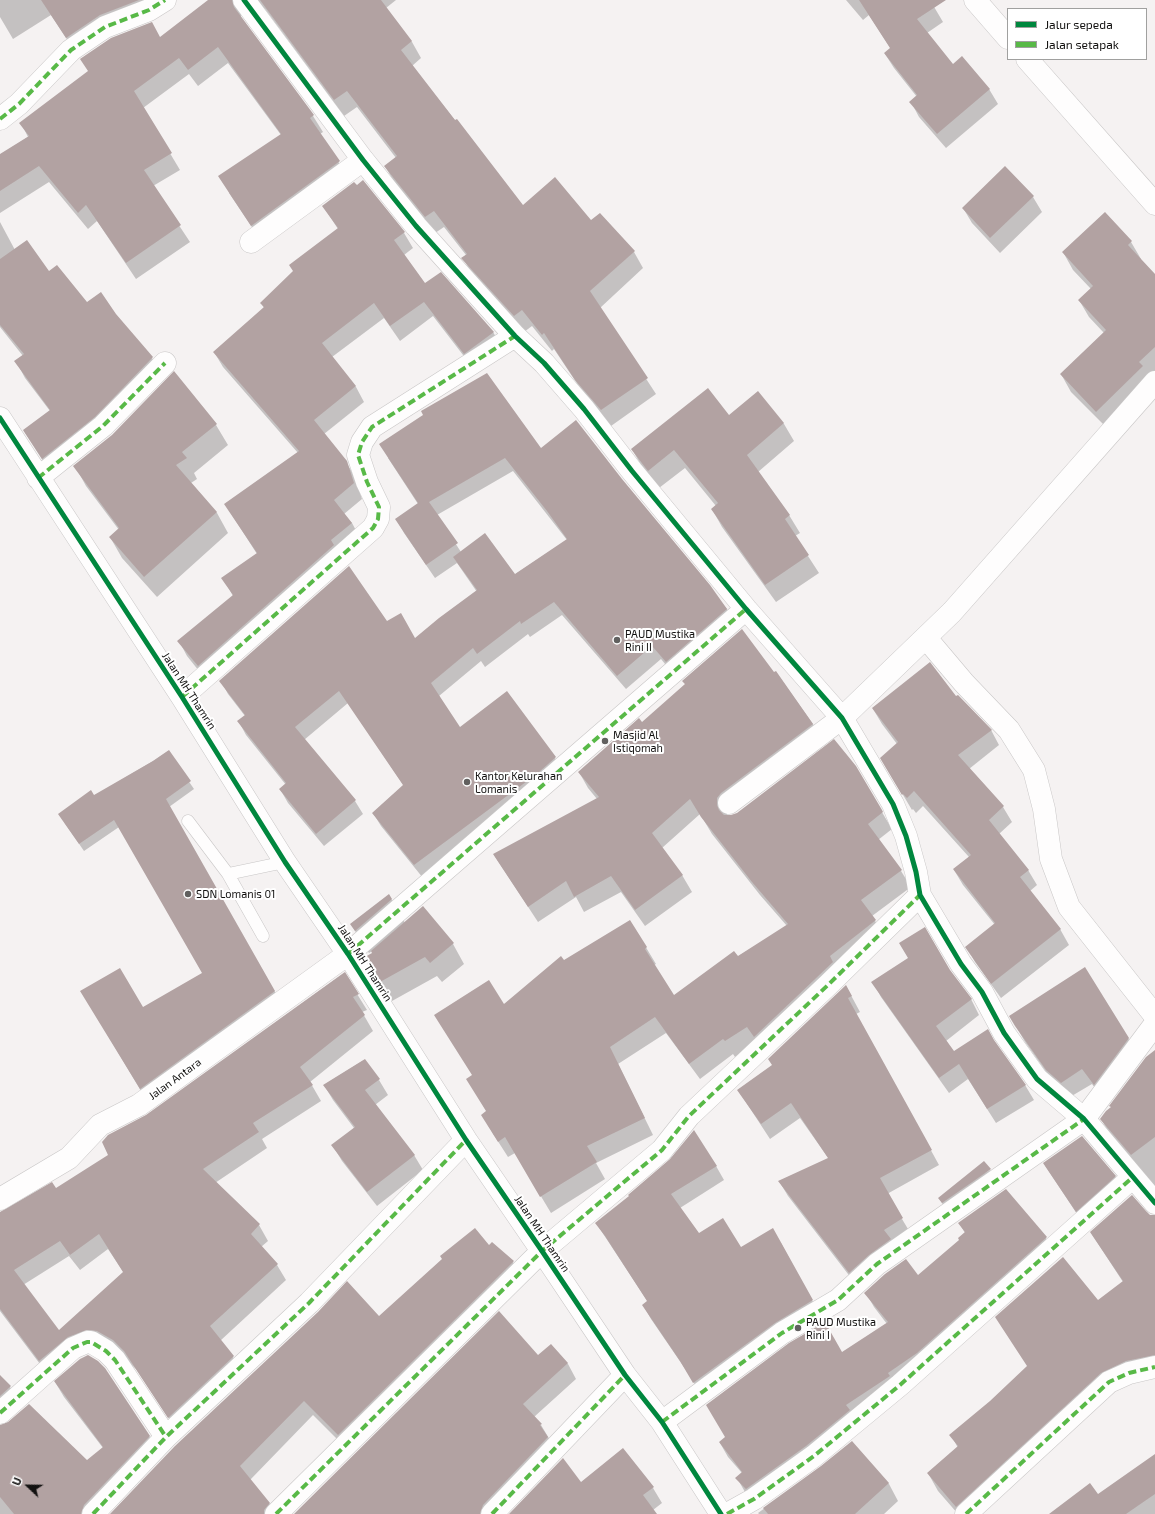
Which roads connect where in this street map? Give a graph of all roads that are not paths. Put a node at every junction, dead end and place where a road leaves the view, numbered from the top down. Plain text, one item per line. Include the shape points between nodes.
1 (165, 0) edge
2 (244, 0) edge
3 (975, 0) edge
4 (1007, 37) edge
5 (1028, 60) edge
6 (0, 119) edge
7 (363, 160) junction
8 (1155, 204) edge
9 (251, 242) dead end
10 (515, 336) junction
11 (165, 363) dead end
12 (1155, 382) edge
13 (0, 418) edge
14 (38, 478) junction
15 (746, 609) junction
16 (926, 638) junction
17 (182, 697) junction
18 (842, 718) junction
19 (729, 803) dead end
20 (188, 820) dead end
21 (285, 862) junction
22 (228, 874) junction
23 (920, 895) junction
24 (263, 936) dead end
25 (348, 954) junction
26 (1155, 1016) edge
27 (1155, 1024) edge
28 (1084, 1120) junction
29 (466, 1140) junction
30 (1133, 1177) junction
31 (0, 1199) edge
32 (1155, 1203) edge
33 (542, 1250) junction
34 (1155, 1367) edge
35 (624, 1375) junction
36 (0, 1413) edge
37 (662, 1422) junction
38 (166, 1437) junction
39 (93, 1514) edge
40 (276, 1514) edge
41 (492, 1514) edge
42 (721, 1514) edge
43 (726, 1514) edge
44 (966, 1514) edge

1 - 6 street via 149,10 105,27 72,50 19,104
2 - 7 street
3 - 4 street
5 - 8 street
7 - 9 street
7 - 10 street via 416,226
10 - 15 street via 544,363 584,409
10 - 17 street via 372,427 362,442 358,455 379,507 378,519 373,528
11 - 14 street via 103,426
12 - 16 street via 952,612
13 - 14 street, Jalan MH Thamrin
14 - 17 street, Jalan MH Thamrin
15 - 18 street
15 - 25 street, Jalan Antara
16 - 18 street
16 - 26 street via 1009,730 1034,770 1044,809 1051,859 1069,906
17 - 21 street, Jalan MH Thamrin
18 - 19 street
18 - 23 street via 893,804 906,836
20 - 22 lane
21 - 22 lane
21 - 25 street, Jalan MH Thamrin
22 - 24 lane
23 - 28 street via 961,964 982,992 1004,1033 1038,1079
23 - 33 street via 689,1116 662,1150
25 - 29 street, Jalan MH Thamrin
25 - 31 street, Jalan Antara via 139,1106 100,1125 69,1158
27 - 28 street
28 - 30 street
28 - 37 street via 877,1264 838,1300 782,1334
29 - 33 street, Jalan MH Thamrin
29 - 38 street via 309,1303
30 - 32 street
30 - 43 street via 900,1385 814,1456 754,1499
33 - 35 street, Jalan MH Thamrin
33 - 40 street
34 - 44 street via 1129,1372 1109,1382
35 - 37 street, Jalan MH Thamrin
35 - 41 street
36 - 38 street via 73,1348 91,1342 115,1360
37 - 42 street, Jalan MH Thamrin
38 - 39 street

